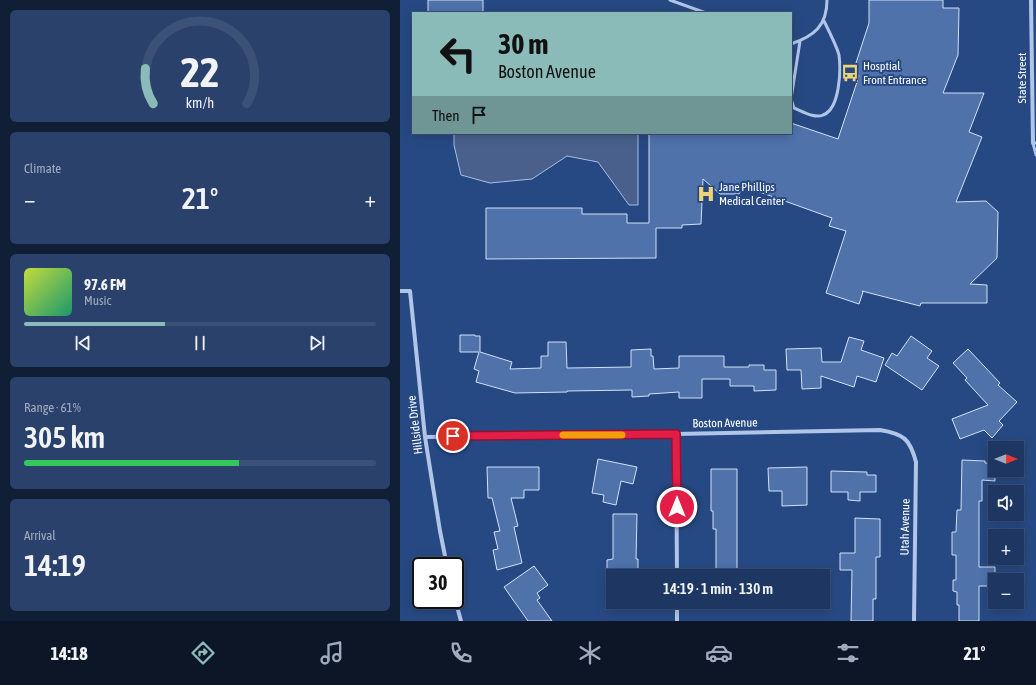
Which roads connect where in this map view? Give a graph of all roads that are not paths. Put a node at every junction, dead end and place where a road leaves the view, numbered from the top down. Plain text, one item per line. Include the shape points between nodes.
1 (670, 0) edge
2 (827, 0) edge
3 (1031, 0) edge
4 (703, 12) edge
5 (824, 21) junction
6 (800, 41) junction
7 (792, 44) edge
8 (792, 93) edge
9 (792, 102) edge
10 (1034, 106) edge
11 (1034, 143) edge
12 (1036, 155) edge
13 (400, 291) edge
14 (676, 434) junction
15 (426, 437) junction
16 (904, 437) joint
17 (445, 557) edge
18 (677, 569) edge
19 (458, 609) edge
20 (677, 609) edge
21 (461, 621) edge
22 (677, 621) edge
23 (914, 621) edge

1 - 4 lane
2 - 5 lane
3 - 10 street, State Street
5 - 6 lane via 809,37
5 - 9 lane via 839,54 835,102 830,111 823,116 816,116 794,108
6 - 7 lane
6 - 8 lane
10 - 11 street, State Street
11 - 12 lane, State Street
13 - 15 street, Hillside Drive via 410,291
14 - 15 street, Boston Avenue
14 - 16 street, Boston Avenue via 880,430 892,431
14 - 18 street
15 - 17 street, Hillside Drive
16 - 23 street, Utah Avenue via 912,448 916,462
19 - 21 street
20 - 22 street

